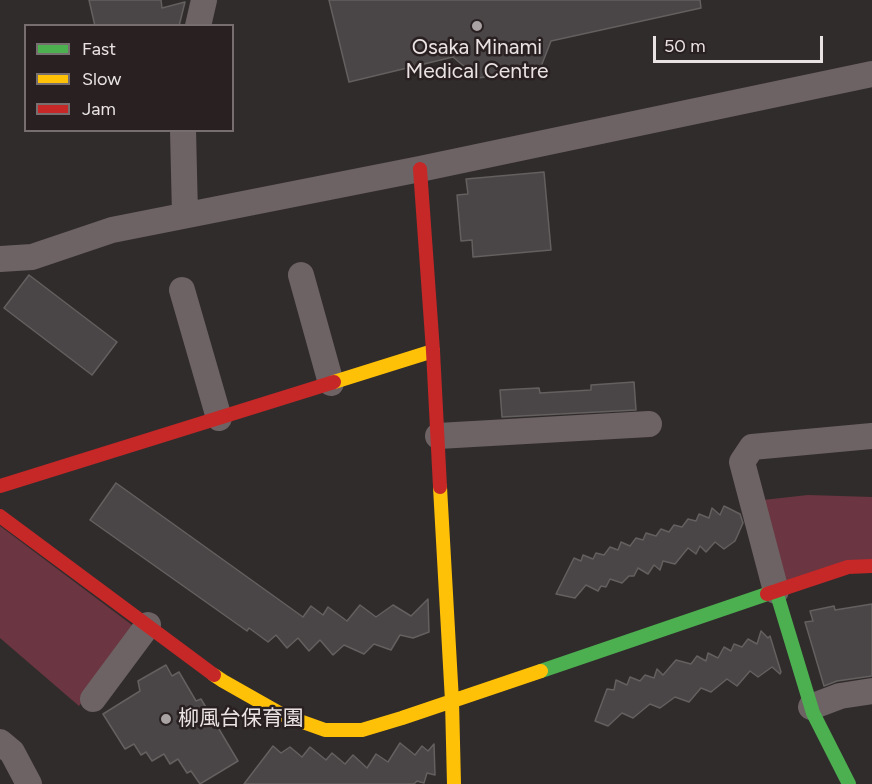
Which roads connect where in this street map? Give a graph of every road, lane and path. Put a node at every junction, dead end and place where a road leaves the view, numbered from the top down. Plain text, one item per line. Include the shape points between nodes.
1 (204, 0) edge
2 (198, 24) edge
3 (872, 74) edge
4 (183, 132) edge
5 (420, 169) junction
6 (185, 215) junction
7 (0, 259) edge
8 (301, 275) dead end
9 (182, 290) dead end
10 (433, 351) junction
11 (331, 383) junction
12 (219, 418) junction
13 (649, 424) dead end
14 (438, 436) junction
15 (872, 436) edge
16 (0, 486) edge
17 (0, 516) edge
18 (872, 566) edge
19 (776, 591) junction
20 (148, 625) junction
21 (872, 691) edge
22 (93, 699) dead end
23 (452, 701) junction
24 (811, 707) junction
25 (0, 742) edge
26 (29, 784) edge
27 (454, 784) edge
28 (849, 784) edge

1 - 2 street
3 - 5 street
4 - 6 street
5 - 6 street
5 - 10 street
6 - 7 street via 112,230 32,257
8 - 11 street
9 - 12 street
10 - 11 street
10 - 14 street
11 - 12 street
12 - 16 street
13 - 14 street
14 - 23 street
15 - 19 street via 752,447 742,462
17 - 20 street
18 - 19 street via 848,567
19 - 23 street
19 - 24 street
20 - 22 street
20 - 23 street via 223,681 284,715 325,730 362,730
21 - 24 street via 840,696
23 - 27 street
24 - 28 street
25 - 26 street via 12,752

